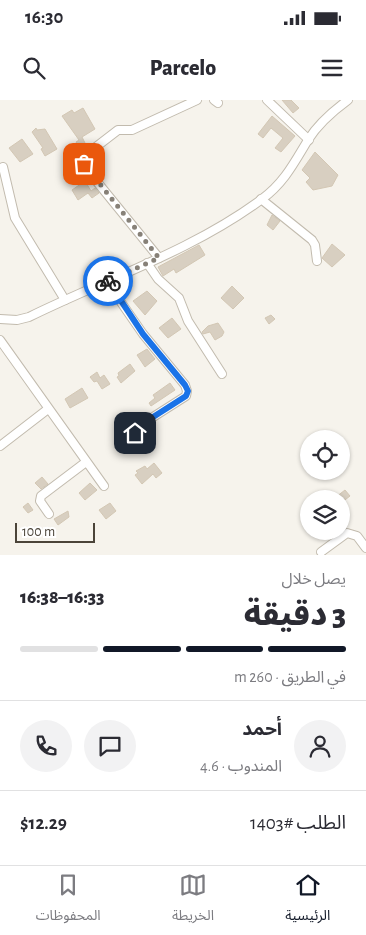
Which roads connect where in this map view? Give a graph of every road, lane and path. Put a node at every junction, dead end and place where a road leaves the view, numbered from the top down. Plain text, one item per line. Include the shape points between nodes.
1 (197, 100) edge
2 (267, 100) edge
3 (348, 100) edge
4 (309, 140) junction
5 (3, 166) dead end
6 (261, 200) junction
7 (159, 258) junction
8 (316, 260) dead end
9 (147, 263) junction
10 (107, 282) junction
11 (65, 300) junction
12 (0, 319) edge
13 (0, 340) edge
14 (222, 374) dead end
15 (48, 409) junction
16 (0, 446) edge
17 (133, 448) dead end
18 (86, 462) junction
19 (104, 486) dead end
20 (49, 514) dead end
21 (366, 548) edge
22 (321, 552) dead end

1 - 7 street via 132,130 118,130 84,160 89,172
2 - 4 street
3 - 4 street via 331,113
4 - 6 street via 283,180
5 - 11 street via 15,218
6 - 7 street
6 - 8 street via 312,240
7 - 9 street
9 - 10 street
9 - 14 street via 158,279 179,298 188,321
10 - 11 street
10 - 17 street via 188,391 186,396 135,430 140,440
11 - 12 street via 29,317
13 - 15 street
15 - 16 street
15 - 18 street
18 - 19 street
18 - 20 street via 41,496 40,501
21 - 22 street via 357,536 347,533

